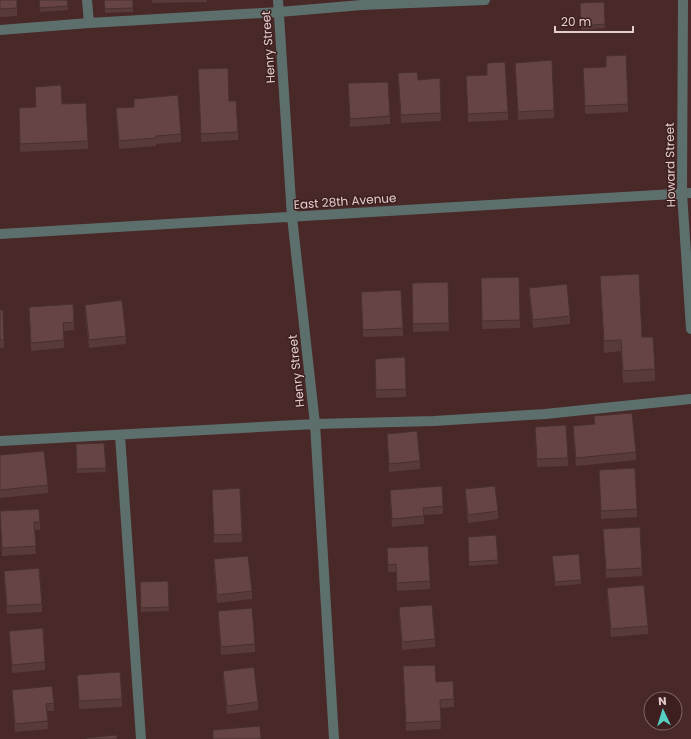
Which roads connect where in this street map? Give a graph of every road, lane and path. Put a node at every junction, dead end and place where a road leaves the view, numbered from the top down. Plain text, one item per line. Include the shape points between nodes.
1 (88, 0) edge
2 (278, 0) edge
3 (485, 0) edge
4 (683, 0) edge
5 (279, 12) junction
6 (89, 23) junction
7 (0, 30) edge
8 (687, 193) edge
9 (292, 217) junction
10 (0, 234) edge
11 (691, 329) edge
12 (691, 399) edge
13 (315, 424) junction
14 (120, 434) junction
15 (0, 441) edge
16 (141, 739) edge
17 (334, 739) edge

1 - 6 street
2 - 5 street, Henry Street
3 - 5 street via 362,5
4 - 8 street, Howard Street
5 - 6 street
5 - 9 street, Henry Street
6 - 7 street
8 - 9 street, East 28th Avenue
8 - 11 street, Howard Street
9 - 10 street, East 28th Avenue
9 - 13 street, Henry Street
12 - 13 street via 545,414 434,421
13 - 14 street
13 - 17 street, Henry Street
14 - 15 street
14 - 16 street

